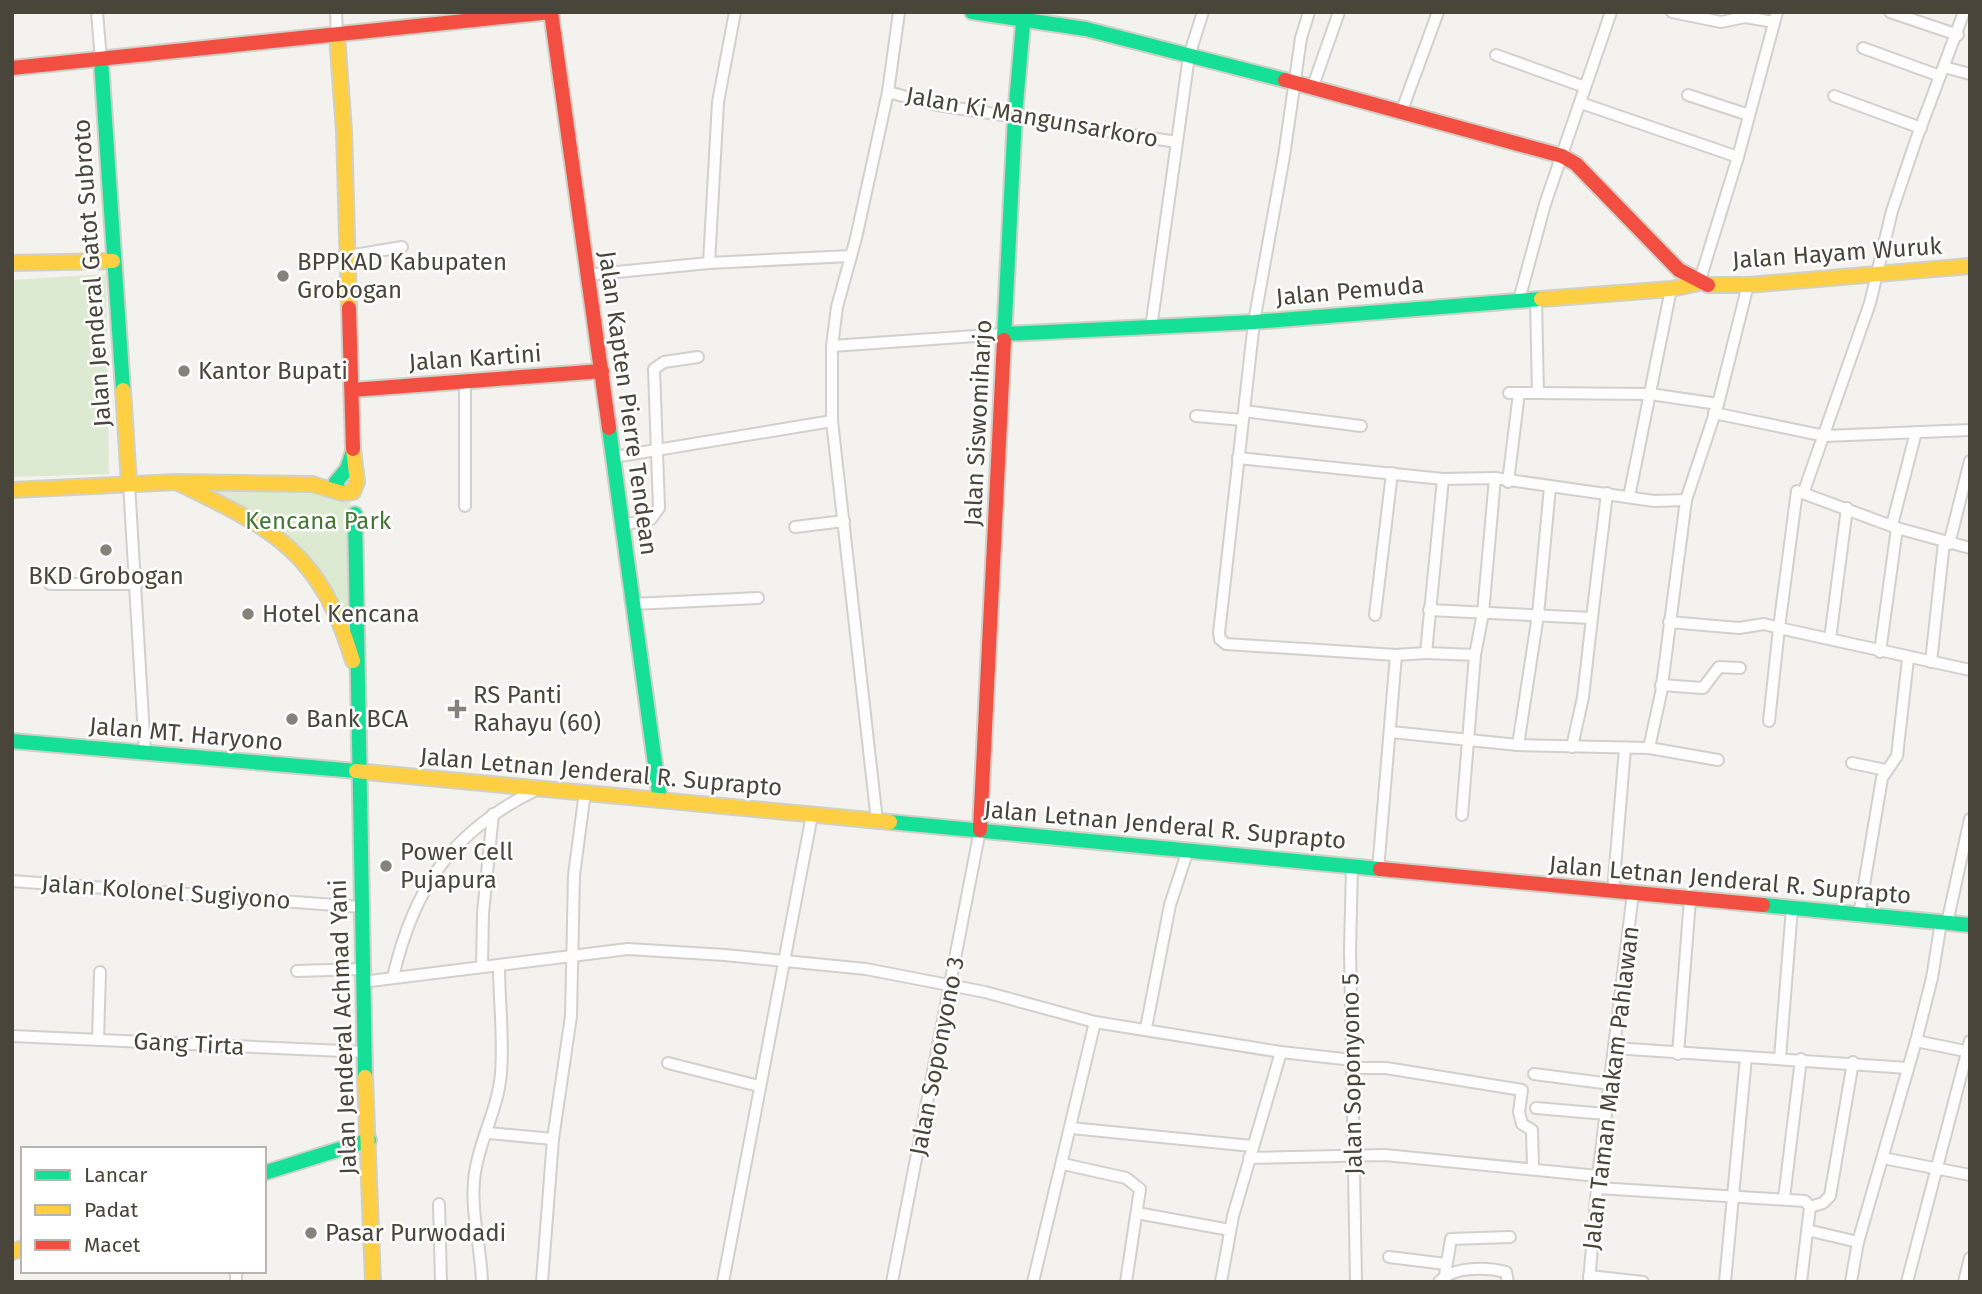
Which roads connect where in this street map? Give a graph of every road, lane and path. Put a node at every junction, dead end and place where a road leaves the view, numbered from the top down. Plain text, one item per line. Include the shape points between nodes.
1 (97, 12) edge
2 (336, 12) edge
3 (551, 12) edge
4 (735, 12) edge
5 (899, 12) edge
6 (972, 12) edge
7 (1203, 12) edge
8 (1310, 12) edge
9 (1339, 12) edge
10 (1438, 12) edge
11 (1611, 12) edge
12 (1672, 12) edge
13 (1890, 12) edge
14 (1023, 15) edge
15 (1966, 15) edge
16 (1775, 17) edge
17 (337, 35) junction
18 (1958, 35) junction
19 (1863, 48) dead end
20 (1496, 55) dead end
21 (1189, 56) junction
22 (101, 60) junction
23 (12, 68) edge
24 (1942, 71) junction
25 (1970, 74) edge
26 (1294, 82) junction
27 (1313, 86) junction
28 (1585, 87) junction
29 (888, 92) junction
30 (1688, 95) dead end
31 (1834, 96) dead end
32 (1581, 103) junction
33 (1402, 110) junction
34 (1749, 115) junction
35 (1015, 116) junction
36 (1921, 128) junction
37 (1177, 142) junction
38 (1562, 156) junction
39 (1738, 157) junction
40 (402, 247) dead end
41 (348, 256) junction
42 (850, 256) junction
43 (113, 261) junction
44 (12, 263) edge
45 (709, 263) junction
46 (1970, 266) edge
47 (586, 275) junction
48 (1878, 275) junction
49 (1704, 284) junction
50 (1748, 285) junction
51 (1671, 289) junction
52 (1518, 300) junction
53 (1536, 300) junction
54 (1254, 322) junction
55 (1151, 328) junction
56 (1004, 334) junction
57 (832, 346) junction
58 (698, 357) dead end
59 (601, 371) junction
60 (465, 381) junction
61 (352, 390) junction
62 (1538, 393) junction
63 (1650, 394) junction
64 (1716, 408) junction
65 (1196, 416) dead end
66 (1243, 416) junction
67 (832, 421) junction
68 (1361, 426) dead end
69 (1970, 430) edge
70 (1916, 432) junction
71 (1825, 436) junction
72 (353, 449) junction
73 (658, 449) junction
74 (614, 457) junction
75 (1238, 458) junction
76 (1970, 461) edge
77 (1392, 473) junction
78 (341, 474) junction
79 (1495, 478) junction
80 (1443, 479) junction
81 (177, 482) junction
82 (1508, 482) junction
83 (129, 483) junction
84 (312, 484) junction
85 (357, 484) junction
86 (1550, 487) junction
87 (12, 490) edge
88 (1804, 491) junction
89 (341, 492) junction
90 (1607, 493) junction
91 (1629, 497) junction
92 (1686, 500) junction
93 (465, 506) dead end
94 (1847, 508) junction
95 (355, 514) junction
96 (844, 522) junction
97 (623, 525) junction
98 (1894, 526) junction
99 (795, 527) dead end
100 (1947, 543) junction
101 (1970, 548) edge
102 (50, 584) dead end
103 (137, 584) junction
104 (758, 598) dead end
105 (633, 604) junction
106 (1429, 610) junction
107 (1483, 613) junction
108 (1375, 615) dead end
109 (1538, 615) junction
110 (1592, 618) junction
111 (1669, 622) junction
112 (1779, 628) junction
113 (1830, 639) junction
114 (1880, 652) junction
115 (1426, 653) junction
116 (1396, 655) junction
117 (1475, 655) junction
118 (1908, 659) junction
119 (1931, 662) junction
120 (1740, 668) dead end
121 (1970, 670) edge
122 (357, 676) junction
123 (1661, 685) junction
124 (1769, 721) dead end
125 (1391, 732) junction
126 (12, 741) edge
127 (1470, 741) junction
128 (1518, 745) junction
129 (1572, 747) junction
130 (1625, 748) junction
131 (1649, 748) junction
132 (145, 753) junction
133 (1718, 760) dead end
134 (1852, 763) dead end
135 (1886, 770) junction
136 (356, 771) junction
137 (539, 788) junction
138 (585, 792) junction
139 (660, 800) junction
140 (493, 814) junction
141 (812, 815) junction
142 (1462, 815) dead end
143 (1970, 819) edge
144 (877, 821) junction
145 (980, 830) junction
146 (1187, 853) junction
147 (1352, 866) junction
148 (1378, 870) junction
149 (12, 881) edge
150 (1613, 892) junction
151 (1633, 894) junction
152 (1690, 899) junction
153 (362, 907) junction
154 (1792, 908) junction
155 (1859, 915) junction
156 (1944, 923) junction
157 (1970, 925) edge
158 (572, 956) junction
159 (786, 960) junction
160 (499, 966) junction
161 (482, 967) junction
162 (297, 971) dead end
163 (100, 972) dead end
164 (362, 976) junction
165 (393, 977) junction
166 (952, 985) junction
167 (1095, 1022) junction
168 (1146, 1028) junction
169 (12, 1036) edge
170 (98, 1040) junction
171 (1916, 1041) junction
172 (1614, 1048) junction
173 (1969, 1048) edge
174 (366, 1052) junction
175 (1281, 1052) junction
176 (1678, 1054) junction
177 (1746, 1057) junction
178 (1780, 1058) junction
179 (1801, 1059) junction
180 (1853, 1062) junction
181 (668, 1063) dead end
182 (1353, 1064) junction
183 (1908, 1068) junction
184 (1534, 1074) dead end
185 (1611, 1084) junction
186 (759, 1087) junction
187 (1536, 1108) dead end
188 (1606, 1114) junction
189 (1071, 1128) junction
190 (488, 1133) junction
191 (553, 1139) junction
192 (369, 1140) junction
193 (1251, 1152) junction
194 (1353, 1155) junction
195 (1883, 1158) junction
196 (1063, 1164) junction
197 (1533, 1168) junction
198 (1936, 1169) junction
199 (266, 1172) edge
200 (1970, 1175) edge
201 (1598, 1182) junction
202 (1733, 1196) junction
203 (1784, 1198) junction
204 (439, 1204) dead end
205 (1810, 1207) junction
206 (1137, 1213) junction
207 (1230, 1230) junction
208 (1807, 1230) junction
209 (1510, 1237) dead end
210 (1858, 1242) junction
211 (1389, 1257) dead end
212 (1970, 1258) edge
213 (1444, 1273) edge
214 (1589, 1279) edge
215 (373, 1282) edge
216 (441, 1282) edge
217 (482, 1282) edge
218 (542, 1282) edge
219 (723, 1282) edge
220 (892, 1282) edge
221 (1033, 1282) edge
222 (1126, 1282) edge
223 (1222, 1282) edge
224 (1356, 1282) edge
225 (1507, 1282) edge
226 (1643, 1282) edge
227 (1725, 1282) edge
228 (1801, 1282) edge
229 (1851, 1282) edge
230 (1907, 1282) edge
231 (1964, 1282) edge

1 - 22 street
2 - 17 street
3 - 17 main road
3 - 47 main road, Jalan Kapten Pierre Tendean
4 - 45 street via 718,102
5 - 29 street
6 - 14 main road
7 - 21 street
8 - 26 street
9 - 27 street
10 - 33 street
11 - 28 street
12 - 16 street via 1721,22
13 - 18 street
14 - 21 main road
14 - 35 main road, Jalan Siswomiharjo
15 - 18 street
16 - 34 street
17 - 22 main road
17 - 41 main road, Jalan Jenderal Achmad Yani
18 - 24 street
19 - 24 street
20 - 28 street
21 - 26 main road
21 - 37 street
22 - 23 main road
22 - 43 main road, Jalan Jenderal Gatot Subroto
24 - 25 street
24 - 36 street
26 - 27 main road
26 - 54 street
27 - 33 main road
28 - 32 street
29 - 35 street, Jalan Ki Mangunsarkoro via 937,105
29 - 42 street
30 - 34 street
31 - 36 street
32 - 38 street
32 - 39 street
33 - 38 main road
34 - 39 street
35 - 37 street, Jalan Ki Mangunsarkoro
35 - 56 main road, Jalan Siswomiharjo
36 - 48 street via 1892,212
37 - 55 street
38 - 49 main road via 1599,186 1665,257
38 - 52 street
39 - 49 street
40 - 41 street
41 - 61 main road, Jalan Jenderal Achmad Yani
42 - 45 street
42 - 57 street
43 - 44 main road
43 - 83 main road, Jalan Jenderal Gatot Subroto
45 - 47 street
46 - 48 main road, Jalan Hayam Wuruk
47 - 59 main road, Jalan Kapten Pierre Tendean
48 - 50 main road, Jalan Hayam Wuruk
48 - 71 street
49 - 50 main road, Jalan Hayam Wuruk
49 - 51 main road, Jalan Pemuda
50 - 64 street
51 - 53 main road, Jalan Pemuda
51 - 63 street
52 - 53 main road, Jalan Pemuda
52 - 54 main road, Jalan Pemuda
53 - 62 street
54 - 55 main road, Jalan Pemuda
54 - 66 street
55 - 56 main road, Jalan Pemuda
56 - 57 street
56 - 145 main road, Jalan Siswomiharjo
57 - 67 street
58 - 73 street via 664,362 654,369
59 - 60 main road, Jalan Kartini
59 - 74 main road, Jalan Kapten Pierre Tendean
60 - 61 main road, Jalan Kartini
60 - 93 street
61 - 72 main road, Jalan Jenderal Achmad Yani
62 - 63 street
62 - 82 street via 1514,393
63 - 64 street
63 - 91 street
64 - 71 street
64 - 92 street
65 - 66 street
66 - 68 street
66 - 75 street
67 - 73 street
67 - 96 street
69 - 70 street
70 - 71 street
70 - 98 street
71 - 88 street
72 - 78 main road
72 - 85 main road, Jalan Jenderal Achmad Yani
73 - 74 street
73 - 97 street via 657,513 652,519
74 - 97 main road, Jalan Kapten Pierre Tendean
75 - 77 street
75 - 116 street via 1220,639
76 - 100 street
77 - 80 street
77 - 108 street
78 - 84 main road
78 - 85 main road via 352,474
78 - 89 main road via 336,482
79 - 80 street
79 - 82 street
79 - 107 street
80 - 106 street
81 - 83 main road
81 - 84 main road
81 - 122 main road via 228,506 297,551 318,575 338,610
82 - 86 street
83 - 87 main road
83 - 103 street
84 - 89 main road
85 - 89 main road via 350,494
85 - 95 main road, Jalan Jenderal Achmad Yani
86 - 90 street
86 - 109 street
88 - 94 street
88 - 112 street via 1795,493
89 - 95 main road
90 - 91 street
90 - 110 street
91 - 92 street
92 - 111 street
94 - 98 street
94 - 113 street
95 - 122 main road, Jalan Jenderal Achmad Yani
96 - 99 street
96 - 144 street
97 - 105 main road, Jalan Kapten Pierre Tendean
98 - 100 street
98 - 114 street
100 - 101 street
100 - 119 street
102 - 103 street
103 - 132 street
104 - 105 street
105 - 139 main road, Jalan Kapten Pierre Tendean
106 - 107 street
106 - 115 street
107 - 109 street
107 - 117 street
109 - 110 street
109 - 128 street
110 - 129 street
111 - 112 street
111 - 123 street
112 - 113 street
112 - 124 street
113 - 114 street
114 - 118 street
115 - 116 street
115 - 117 street
116 - 125 street
117 - 127 street
118 - 119 street
118 - 135 street via 1897,756
119 - 121 street
120 - 123 street via 1719,667 1703,688
122 - 136 main road, Jalan Jenderal Achmad Yani
123 - 131 street
125 - 127 street
125 - 148 street
126 - 132 main road, Jalan MT. Haryono
127 - 128 street
127 - 142 street
128 - 129 street
129 - 130 street
130 - 131 street
130 - 150 street
131 - 133 street
132 - 136 main road, Jalan MT. Haryono
134 - 135 street
135 - 155 street
136 - 137 main road, Jalan Letnan Jenderal R. Suprapto
136 - 153 main road, Jalan Jenderal Achmad Yani
137 - 138 main road, Jalan Letnan Jenderal R. Suprapto
137 - 140 street
138 - 139 main road, Jalan Letnan Jenderal R. Suprapto
138 - 158 street via 573,875
139 - 141 main road, Jalan Letnan Jenderal R. Suprapto
140 - 161 street via 482,913
140 - 165 street via 443,860 422,892 407,924
141 - 144 main road, Jalan Letnan Jenderal R. Suprapto
141 - 159 street
143 - 156 street
144 - 145 main road, Jalan Letnan Jenderal R. Suprapto
145 - 146 main road, Jalan Letnan Jenderal R. Suprapto
145 - 166 street, Jalan Soponyono 3
146 - 147 main road, Jalan Letnan Jenderal R. Suprapto
146 - 168 street via 1170,905
147 - 148 main road, Jalan Letnan Jenderal R. Suprapto
147 - 182 street, Jalan Soponyono 5
148 - 150 main road, Jalan Letnan Jenderal R. Suprapto
149 - 153 street, Jalan Kolonel Sugiyono
150 - 151 main road, Jalan Letnan Jenderal R. Suprapto
151 - 152 main road, Jalan Letnan Jenderal R. Suprapto
151 - 172 street, Jalan Taman Makam Pahlawan
152 - 154 main road, Jalan Letnan Jenderal R. Suprapto
152 - 176 street
153 - 164 main road, Jalan Jenderal Achmad Yani
154 - 155 main road, Jalan Letnan Jenderal R. Suprapto
154 - 178 street
155 - 156 main road, Jalan Letnan Jenderal R. Suprapto
156 - 157 main road, Jalan Letnan Jenderal R. Suprapto
156 - 171 street
158 - 159 street via 628,949
158 - 160 street
158 - 191 street via 570,1016
159 - 166 street
159 - 186 street
160 - 161 street
160 - 190 street via 501,1072
161 - 165 street
162 - 164 street
163 - 170 street
164 - 165 street
164 - 174 main road, Jalan Jenderal Achmad Yani
166 - 167 street
166 - 220 street, Jalan Soponyono 3
167 - 168 street
167 - 189 street
168 - 175 street
169 - 170 street, Gang Tirta
170 - 174 street, Gang Tirta
171 - 173 street
171 - 183 street
172 - 176 street
172 - 185 street, Jalan Taman Makam Pahlawan
173 - 198 street
174 - 192 main road, Jalan Jenderal Achmad Yani
175 - 182 street
175 - 193 street
176 - 177 street
177 - 178 street
177 - 202 street
178 - 179 street
179 - 180 street
179 - 203 street
180 - 183 street
180 - 205 street via 1830,1196
181 - 186 street
182 - 194 street, Jalan Soponyono 5
182 - 197 street via 1522,1090 1519,1112 1522,1124 1532,1130
183 - 195 street
184 - 185 street
185 - 188 street, Jalan Taman Makam Pahlawan
186 - 219 street
187 - 188 street
188 - 201 street, Jalan Taman Makam Pahlawan
189 - 193 street
189 - 196 street
190 - 191 street
190 - 217 street via 477,1160 473,1191
191 - 218 street
192 - 199 main road
192 - 215 main road, Jalan Jenderal Achmad Yani
193 - 194 street
193 - 207 street
194 - 197 street
194 - 224 street, Jalan Soponyono 5
195 - 198 street
195 - 210 street
196 - 206 street via 1136,1184 1140,1189
196 - 221 street
197 - 201 street
198 - 200 street
198 - 230 street
201 - 202 street
201 - 214 street, Jalan Taman Makam Pahlawan
202 - 203 street
202 - 227 street
203 - 205 street
204 - 216 street
205 - 208 street
206 - 207 street
206 - 222 street
207 - 223 street
208 - 210 street
208 - 228 street
209 - 213 street via 1451,1238
210 - 229 street
211 - 213 street
212 - 231 street
213 - 225 street via 1501,1271 1506,1272
214 - 226 street

